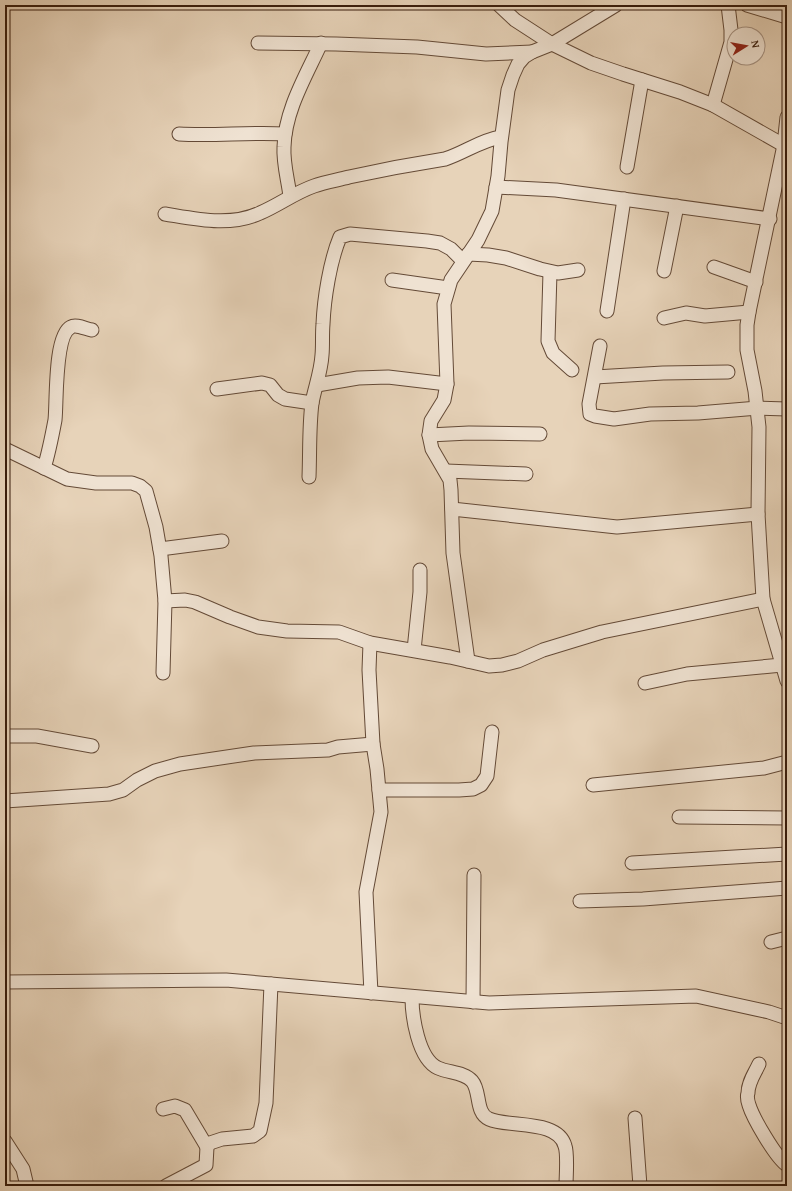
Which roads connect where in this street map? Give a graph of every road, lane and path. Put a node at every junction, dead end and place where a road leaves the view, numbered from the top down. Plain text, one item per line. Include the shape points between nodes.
1 (499, 5) edge
2 (616, 5) edge
3 (728, 5) edge
4 (746, 5) edge
5 (787, 17) edge
6 (258, 43) dead end
7 (321, 43) junction
8 (552, 44) junction
9 (532, 52) junction
10 (642, 80) junction
11 (713, 105) junction
12 (787, 117) edge
13 (179, 134) dead end
14 (285, 134) junction
15 (501, 137) junction
16 (786, 146) edge
17 (627, 167) dead end
18 (496, 187) junction
19 (290, 196) junction
20 (624, 199) junction
21 (677, 206) junction
22 (165, 214) dead end
23 (770, 219) junction
24 (466, 257) junction
25 (714, 267) dead end
26 (578, 270) dead end
27 (664, 271) dead end
28 (550, 272) junction
29 (392, 280) dead end
30 (756, 282) junction
31 (448, 288) junction
32 (607, 311) dead end
33 (749, 312) junction
34 (664, 318) dead end
35 (92, 330) dead end
36 (600, 346) dead end
37 (572, 370) dead end
38 (728, 372) dead end
39 (594, 377) junction
40 (447, 384) junction
41 (317, 385) junction
42 (217, 389) dead end
43 (312, 402) junction
44 (758, 408) junction
45 (787, 409) edge
46 (540, 434) dead end
47 (428, 435) junction
48 (5, 449) edge
49 (44, 468) junction
50 (446, 471) junction
51 (526, 474) dead end
52 (309, 477) dead end
53 (452, 509) junction
54 (758, 514) junction
55 (222, 541) dead end
56 (160, 549) junction
57 (420, 570) dead end
58 (763, 599) junction
59 (165, 601) junction
60 (370, 643) junction
61 (414, 650) junction
62 (468, 661) junction
63 (782, 665) junction
64 (163, 673) dead end
65 (787, 681) edge
66 (645, 683) dead end
67 (492, 732) dead end
68 (5, 736) edge
69 (373, 744) junction
70 (92, 746) dead end
71 (787, 762) edge
72 (593, 785) dead end
73 (379, 790) junction
74 (5, 801) edge
75 (679, 817) dead end
76 (787, 818) edge
77 (787, 854) edge
78 (632, 863) dead end
79 (474, 875) dead end
80 (787, 888) edge
81 (580, 901) dead end
82 (787, 938) edge
83 (771, 942) dead end
84 (5, 982) edge
85 (271, 984) junction
86 (371, 993) junction
87 (412, 996) junction
88 (473, 1002) junction
89 (787, 1018) edge
90 (759, 1064) dead end
91 (162, 1109) dead end
92 (635, 1118) dead end
93 (5, 1141) edge
94 (207, 1147) junction
95 (787, 1165) edge
96 (27, 1186) edge
97 (166, 1186) edge
98 (566, 1186) edge
99 (640, 1186) edge

1 - 8 street via 515,20
2 - 8 street
3 - 11 street via 731,42
4 - 5 street
6 - 7 street
7 - 9 street via 417,47 486,54
7 - 14 street via 300,88
8 - 9 street
8 - 10 street via 591,63
9 - 15 street via 524,57 512,74
10 - 11 street
10 - 17 street
11 - 16 street
12 - 16 street
13 - 14 street
14 - 19 street via 284,160
15 - 18 street
15 - 19 street via 488,140 453,157 383,169 315,186
16 - 23 street
18 - 20 street via 556,190
18 - 24 street via 492,211 478,240
19 - 22 street via 258,214 232,221
20 - 21 street
20 - 32 street
21 - 23 street
21 - 27 street
23 - 30 street
24 - 28 street via 488,255 506,258
24 - 31 street
24 - 41 street via 440,244 427,241 350,234 340,237 328,285
25 - 30 street
26 - 28 street
28 - 37 street via 548,341 553,353
29 - 31 street
30 - 33 street
31 - 40 street via 443,317
33 - 34 street via 705,316 686,313
33 - 44 street via 747,350
35 - 49 street via 75,326 67,330 56,372 53,429
36 - 39 street
38 - 39 street
39 - 44 street via 590,414 605,418
40 - 41 street via 388,377 358,378
40 - 47 street via 444,400 431,421
41 - 43 street
42 - 43 street via 262,383 270,385 281,397
43 - 52 street
44 - 45 street
44 - 54 street
46 - 47 street via 469,432
47 - 50 street via 432,449
48 - 49 street
49 - 56 street via 67,479 96,483 132,483 140,486 146,491 149,500
50 - 51 street
50 - 53 street via 452,490
53 - 54 street via 617,527
53 - 62 street via 453,553
54 - 58 street
55 - 56 street
56 - 59 street
57 - 61 street
58 - 62 street via 602,632 502,665 489,666
58 - 63 street
59 - 60 street via 196,602 230,618 258,627 288,631 339,632
59 - 64 street
60 - 61 street
60 - 69 street
61 - 62 street
63 - 65 street
63 - 66 street via 687,674
67 - 73 street via 487,776 481,785 473,789 459,790
68 - 70 street via 37,736
69 - 73 street
69 - 74 street via 328,750 254,753 180,764 155,772 123,790 109,794
71 - 72 street via 764,768
73 - 86 street via 381,812 366,892
75 - 76 street
77 - 78 street
79 - 88 street
80 - 81 street
82 - 83 street
84 - 85 street via 226,980
85 - 86 street
85 - 94 street via 266,1104 260,1131 253,1136 215,1140
86 - 87 street
87 - 88 street
87 - 98 street via 412,1012 424,1055 438,1068 471,1080 476,1088 481,1111 487,1118 539,1127 561,1137 566,1147
88 - 89 street via 696,996
90 - 95 street via 750,1081 749,1105 775,1152
91 - 94 street via 175,1106 185,1110
92 - 99 street
93 - 96 street via 23,1169
94 - 97 street via 206,1165

